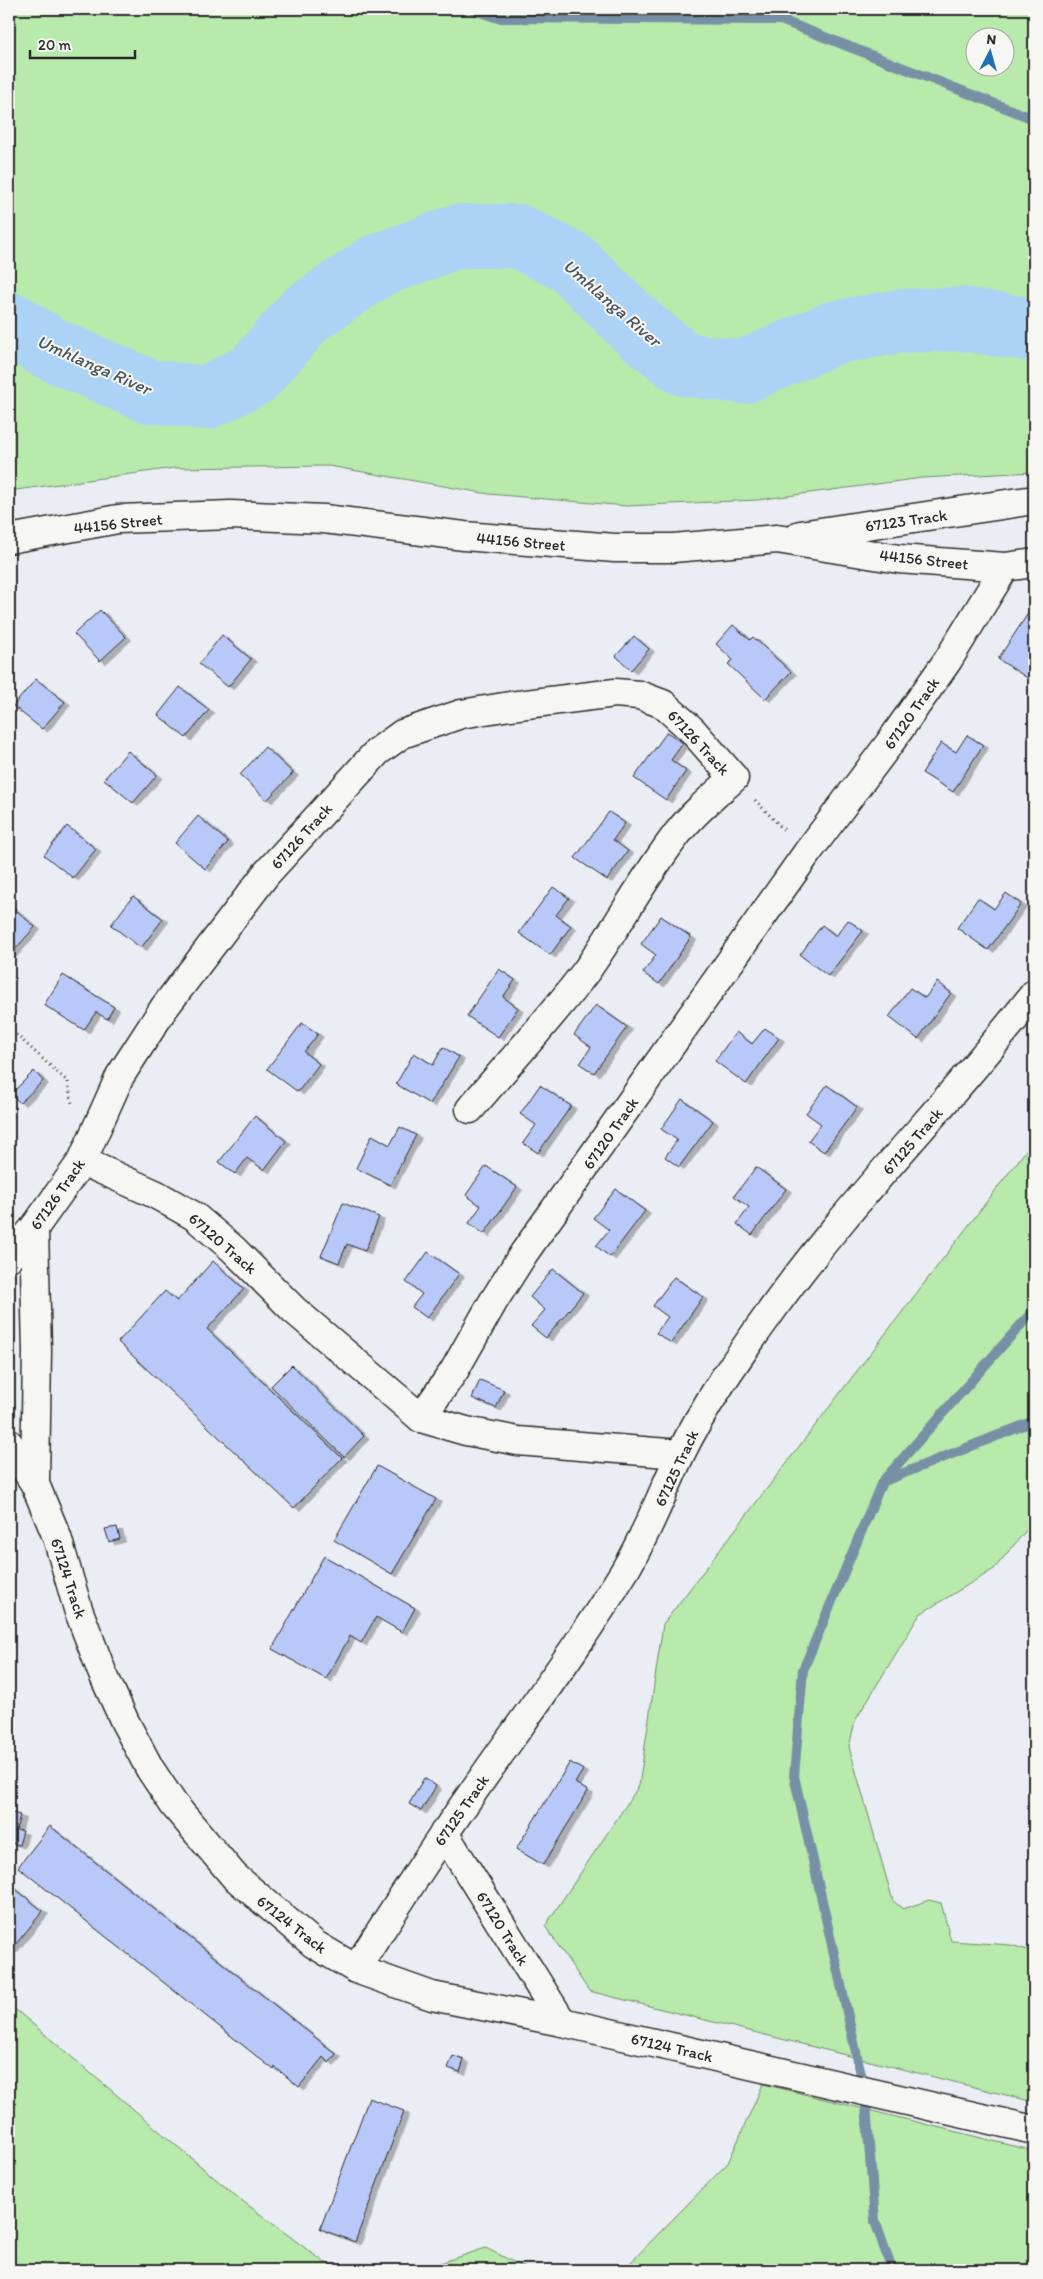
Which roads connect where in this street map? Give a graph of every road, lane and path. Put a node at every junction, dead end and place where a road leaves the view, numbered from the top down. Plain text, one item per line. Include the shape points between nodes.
1 (1034, 500) edge
2 (9, 539) edge
3 (777, 539) junction
4 (1034, 563) edge
5 (1005, 567) junction
6 (734, 778) junction
7 (807, 853) junction
8 (1034, 994) edge
9 (9, 1028) edge
10 (72, 1108) dead end
11 (470, 1109) dead end
12 (82, 1161) junction
13 (34, 1228) junction
14 (9, 1257) edge
15 (421, 1418) junction
16 (9, 1444) edge
17 (680, 1454) junction
18 (35, 1484) junction
19 (444, 1834) junction
20 (356, 1969) junction
21 (562, 2022) junction
22 (1034, 2130) edge

1 - 3 street, 67123 Track
2 - 3 street, 44156 Street via 118,519 231,515 324,519 464,536 615,548 673,548
3 - 5 street, 44156 Street via 899,558
4 - 5 street, 44156 Street
5 - 7 street, 67120 Track via 948,660
6 - 7 path
6 - 11 street via 678,832 587,969
6 - 12 street, 67126 Track via 692,730 663,704 639,694 615,693 461,714 402,734 377,752 266,874 164,1008 120,1076
7 - 15 street, 67120 Track via 524,1253 454,1370
8 - 17 street, 67125 Track via 773,1309 700,1418
9 - 10 path via 68,1082
12 - 13 street, 67126 Track
12 - 15 street, 67120 Track via 155,1194 194,1216 294,1310
13 - 14 street, 67126 Track
13 - 18 street, 67124 Track via 37,1351
15 - 17 street, 67120 Track via 518,1441
16 - 18 street
17 - 19 street, 67125 Track via 647,1531 625,1571 579,1643
18 - 20 street, 67124 Track via 57,1537 78,1610 102,1672 150,1769 174,1805 234,1876 314,1944
19 - 20 street, 67125 Track
19 - 21 street, 67120 Track
20 - 21 street, 67124 Track via 432,1996
21 - 22 street, 67124 Track

